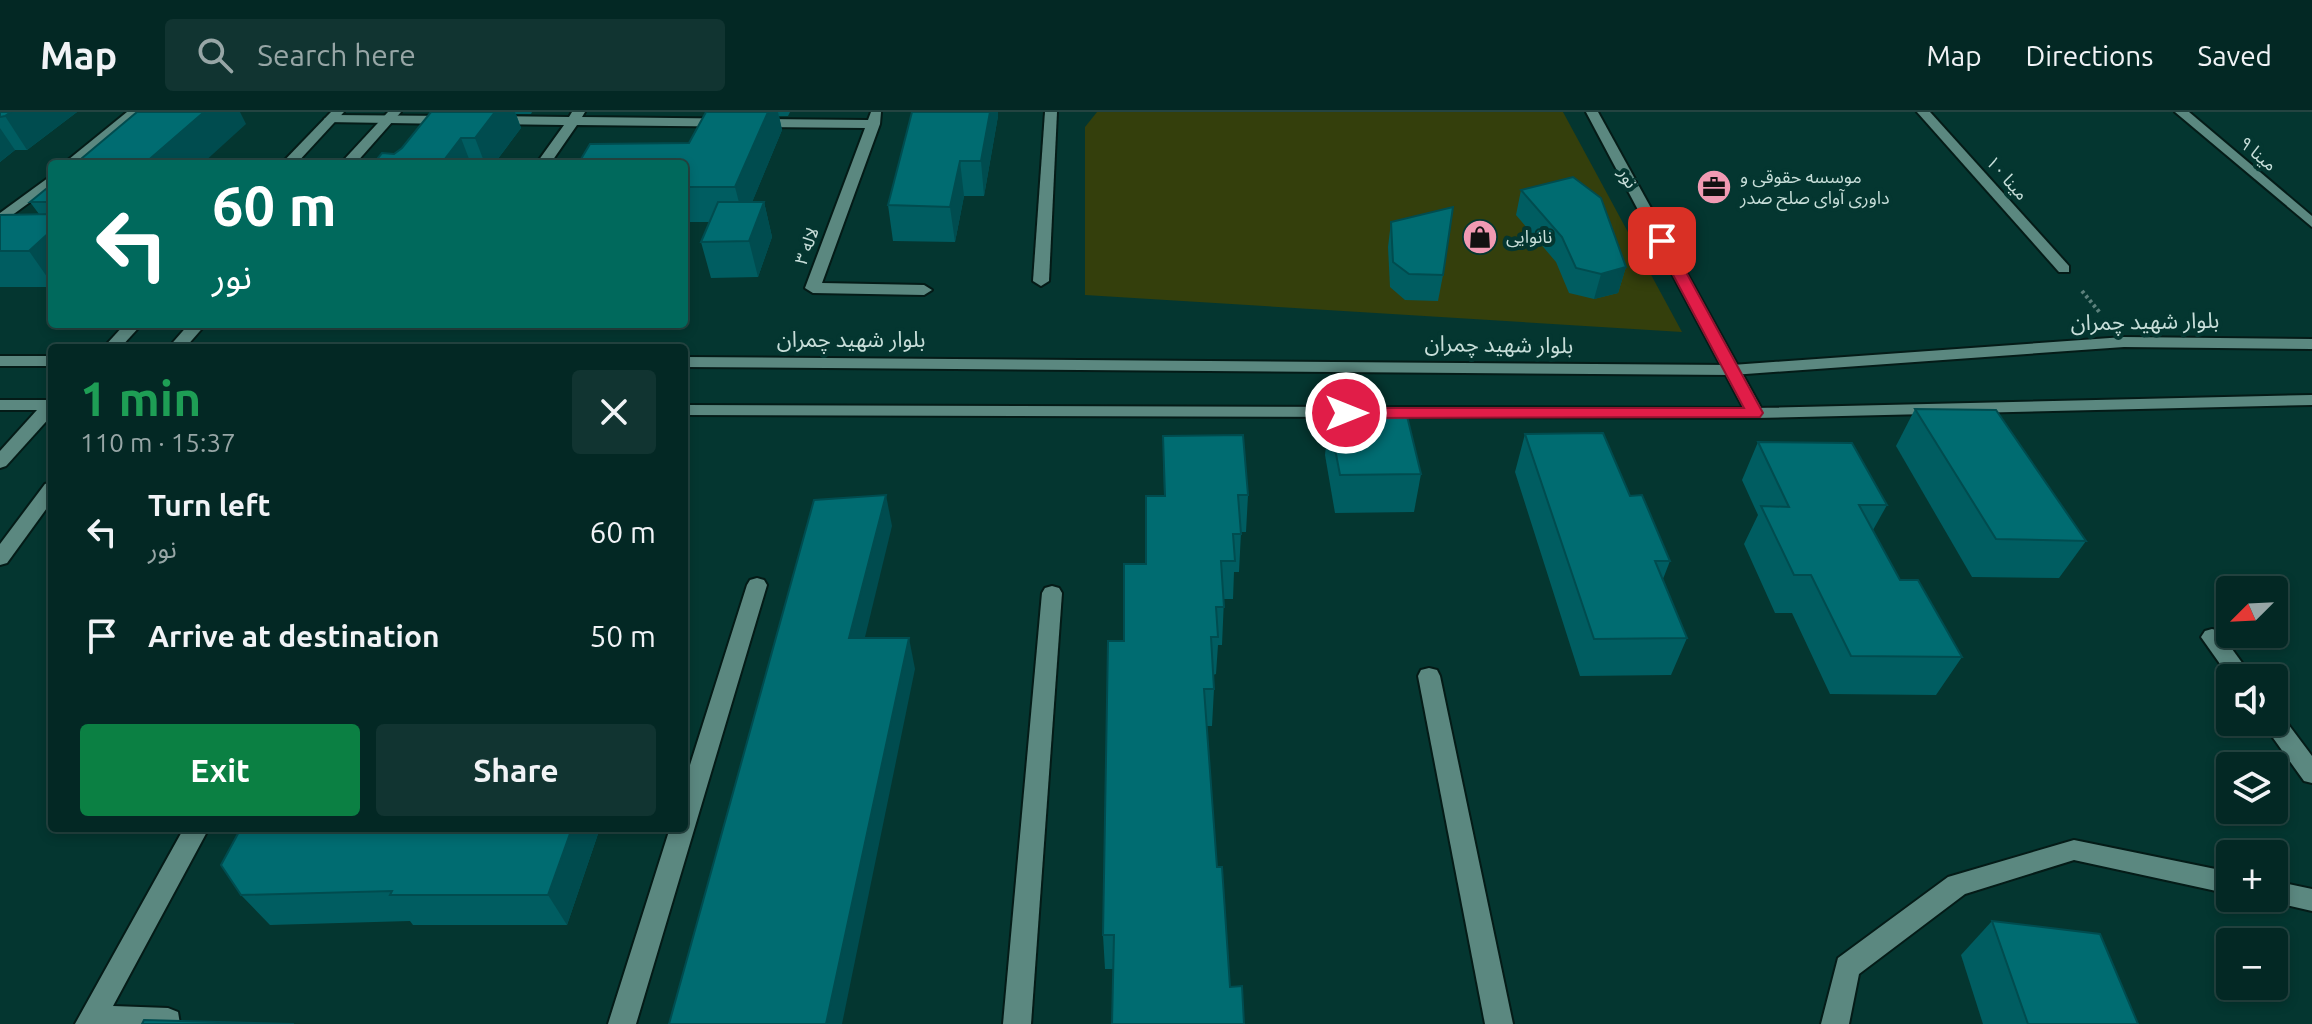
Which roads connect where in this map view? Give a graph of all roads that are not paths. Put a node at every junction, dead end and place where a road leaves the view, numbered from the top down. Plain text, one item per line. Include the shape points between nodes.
1 (135, 112) edge
2 (1051, 112) edge
3 (1592, 112) edge
4 (1923, 112) edge
5 (2181, 112) edge
6 (335, 116) edge
7 (391, 116) edge
8 (576, 116) edge
9 (875, 118) edge
10 (464, 120) edge
11 (480, 120) edge
12 (75, 160) edge
13 (292, 160) edge
14 (351, 160) edge
15 (546, 160) edge
16 (48, 182) edge
17 (0, 220) edge
18 (2312, 223) edge
19 (2064, 269) road end
20 (1041, 281) dead end
21 (924, 290) dead end
22 (130, 328) edge
23 (194, 328) edge
24 (115, 344) edge
25 (180, 344) edge
26 (2312, 344) edge
27 (0, 361) edge
28 (48, 361) edge
29 (688, 362) edge
30 (1732, 370) junction
31 (2312, 400) edge
32 (0, 405) edge
33 (48, 405) edge
34 (48, 409) edge
35 (688, 410) edge
36 (1755, 413) junction
37 (0, 462) edge
38 (48, 493) edge
39 (0, 558) edge
40 (757, 585) dead end
41 (1052, 593) dead end
42 (2212, 637) dead end
43 (2232, 664) edge
44 (1429, 676) dead end
45 (2284, 736) edge
46 (2312, 774) edge
47 (688, 809) edge
48 (195, 832) edge
49 (681, 832) edge
50 (2216, 880) edge
51 (2288, 895) edge
52 (2311, 901) edge
53 (90, 1021) edge
54 (196, 1022) edge
55 (622, 1024) edge
56 (1017, 1024) edge
57 (1499, 1024) edge
58 (1835, 1024) edge

1 - 12 street
2 - 20 street
3 - 30 street, نور
4 - 19 street, مینا ۱۰
5 - 18 street, مینا ۹
6 - 7 street
6 - 13 street
7 - 10 street
7 - 14 street
8 - 9 street
8 - 11 street
8 - 15 street
9 - 21 street, لاله ۳ via 813,288
16 - 17 street
22 - 24 street
23 - 25 street
26 - 30 street, بلوار شهید چمران via 2124,342
27 - 28 street
29 - 30 street, بلوار شهید چمران
30 - 36 street, نور
31 - 36 street
32 - 33 street
34 - 37 street
35 - 36 street
38 - 39 street
40 - 47 street
41 - 56 street
42 - 43 street
44 - 57 street
45 - 46 street
48 - 53 street
49 - 55 street
50 - 58 street via 2074,850 1957,885 1847,967
51 - 52 street
53 - 54 street

